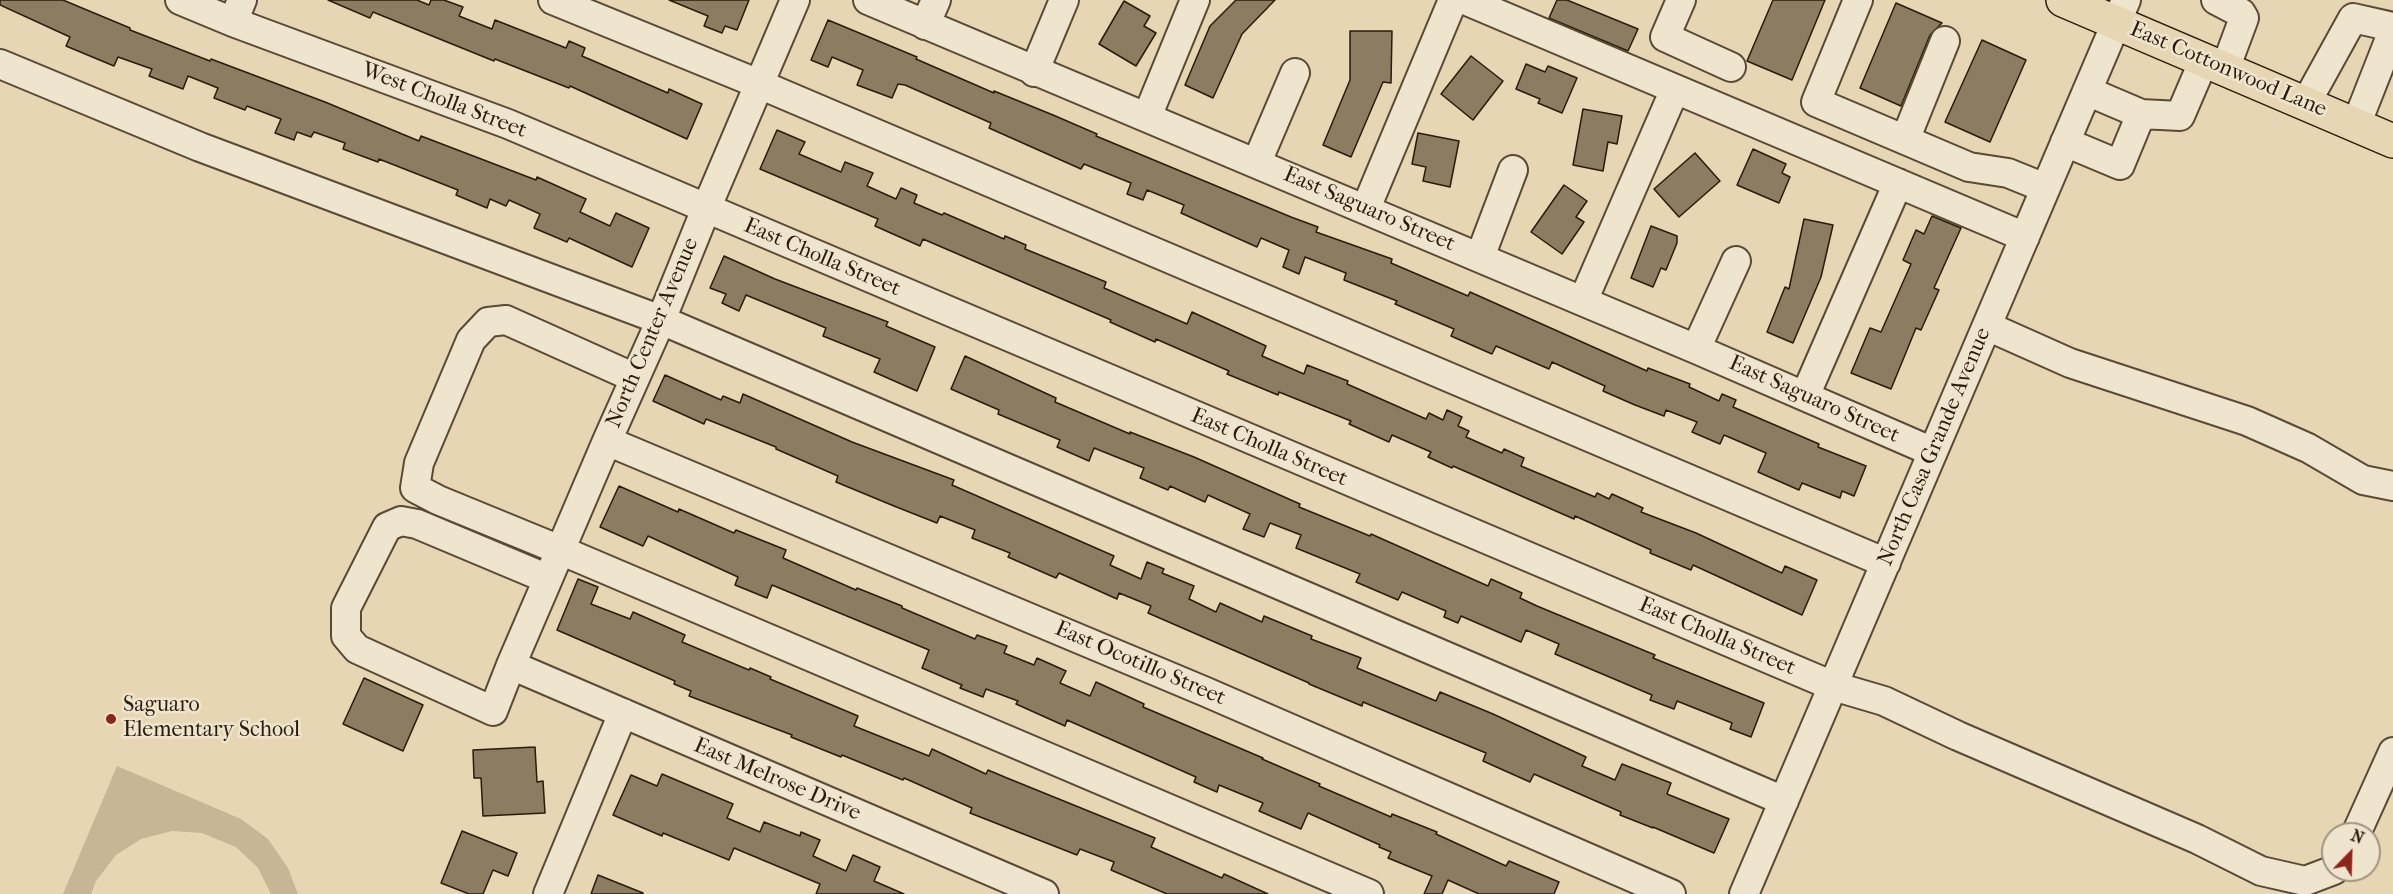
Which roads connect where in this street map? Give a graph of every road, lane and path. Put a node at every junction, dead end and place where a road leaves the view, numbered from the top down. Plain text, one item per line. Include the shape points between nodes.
1 (180, 0) edge
2 (553, 0) edge
3 (795, 0) edge
4 (868, 0) edge
5 (1065, 0) edge
6 (1195, 0) edge
7 (1453, 0) edge
8 (1465, 0) edge
9 (1681, 0) edge
10 (1858, 0) edge
11 (2063, 0) edge
12 (2227, 2) edge
13 (238, 11) edge
14 (2121, 11) edge
15 (930, 12) edge
16 (2393, 29) edge
17 (1945, 41) dead end
18 (0, 64) edge
19 (2214, 64) junction
20 (1731, 67) dead end
21 (1035, 72) junction
22 (1295, 73) dead end
23 (759, 84) junction
24 (1675, 89) junction
25 (2087, 91) junction
26 (2306, 103) junction
27 (2141, 114) junction
28 (1146, 117) junction
29 (2356, 125) junction
30 (1905, 140) junction
31 (2393, 141) edge
32 (2065, 142) junction
33 (1257, 162) junction
34 (1513, 170) dead end
35 (1898, 183) junction
36 (2045, 188) junction
37 (1366, 208) junction
38 (706, 209) junction
39 (2025, 237) junction
40 (1480, 257) junction
41 (1736, 261) dead end
42 (1583, 301) junction
43 (661, 320) junction
44 (1987, 326) junction
45 (1696, 349) junction
46 (635, 378) junction
47 (1805, 396) junction
48 (607, 441) junction
49 (1933, 452) junction
50 (2393, 486) edge
51 (560, 550) junction
52 (1886, 563) junction
53 (548, 579) junction
54 (511, 665) junction
55 (1833, 687) junction
56 (623, 713) junction
57 (2393, 752) edge
58 (1784, 801) junction
59 (2361, 822) edge
60 (2321, 875) edge
61 (548, 894) edge
62 (1044, 894) edge
63 (1369, 894) edge
64 (1671, 894) edge
65 (1744, 894) edge

1 - 13 street, West Cholla Street
2 - 23 street
3 - 23 street, North Center Avenue
4 - 15 street, East Saguaro Street
5 - 21 street
6 - 28 street
7 - 37 street
8 - 24 street
9 - 20 street via 1665,37
10 - 30 street via 1816,102
11 - 14 main road, East Cottonwood Lane
12 - 19 street via 2244,18
13 - 38 street, West Cholla Street
14 - 19 main road, East Cottonwood Lane
14 - 25 street, North Casa Grande Avenue
15 - 21 street, East Saguaro Street
16 - 26 street via 2353,18
16 - 29 street
17 - 30 street
18 - 43 street via 200,147
19 - 26 main road, East Cottonwood Lane
19 - 27 street via 2180,116
21 - 28 street, East Saguaro Street
22 - 33 street, East Saguaro Street
23 - 38 street, North Center Avenue
23 - 52 street
24 - 35 street
24 - 42 street
25 - 27 street
25 - 32 street, North Casa Grande Avenue
26 - 29 main road, East Cottonwood Lane
27 - 32 street via 2120,165
28 - 33 street, East Saguaro Street
29 - 31 main road, East Cottonwood Lane
30 - 36 street via 1969,167 2008,173
32 - 36 street, North Casa Grande Avenue
33 - 37 street, East Saguaro Street
34 - 40 street, East Saguaro Street
35 - 39 street
35 - 47 street
36 - 39 street, North Casa Grande Avenue
37 - 40 street, East Saguaro Street
38 - 43 street, North Center Avenue
38 - 55 street, East Cholla Street
39 - 44 street, North Casa Grande Avenue
40 - 42 street, East Saguaro Street
41 - 45 street
42 - 45 street, East Saguaro Street
43 - 46 street, North Center Avenue
43 - 58 street
44 - 49 street, North Casa Grande Avenue
44 - 50 street via 2070,363 2247,421 2308,448 2363,480
45 - 47 street, East Saguaro Street
46 - 48 street, North Center Avenue
46 - 51 street via 506,320 488,322 471,340 420,463 415,488
47 - 49 street, East Saguaro Street
48 - 51 street, North Center Avenue
48 - 64 street, East Ocotillo Street via 1206,692
49 - 52 street, North Casa Grande Avenue
51 - 53 street, North Center Avenue
51 - 63 street
52 - 55 street, North Casa Grande Avenue
53 - 54 street, North Center Avenue
53 - 54 street, North Center Avenue via 417,524 401,521 387,527 346,608 346,636 357,648 493,711
54 - 56 street, East Melrose Drive
55 - 58 street, North Casa Grande Avenue
55 - 60 street, East Cholla Street via 1884,701 2261,871 2305,881
56 - 61 street
56 - 62 street, East Melrose Drive
57 - 59 street
58 - 65 street, North Casa Grande Avenue

